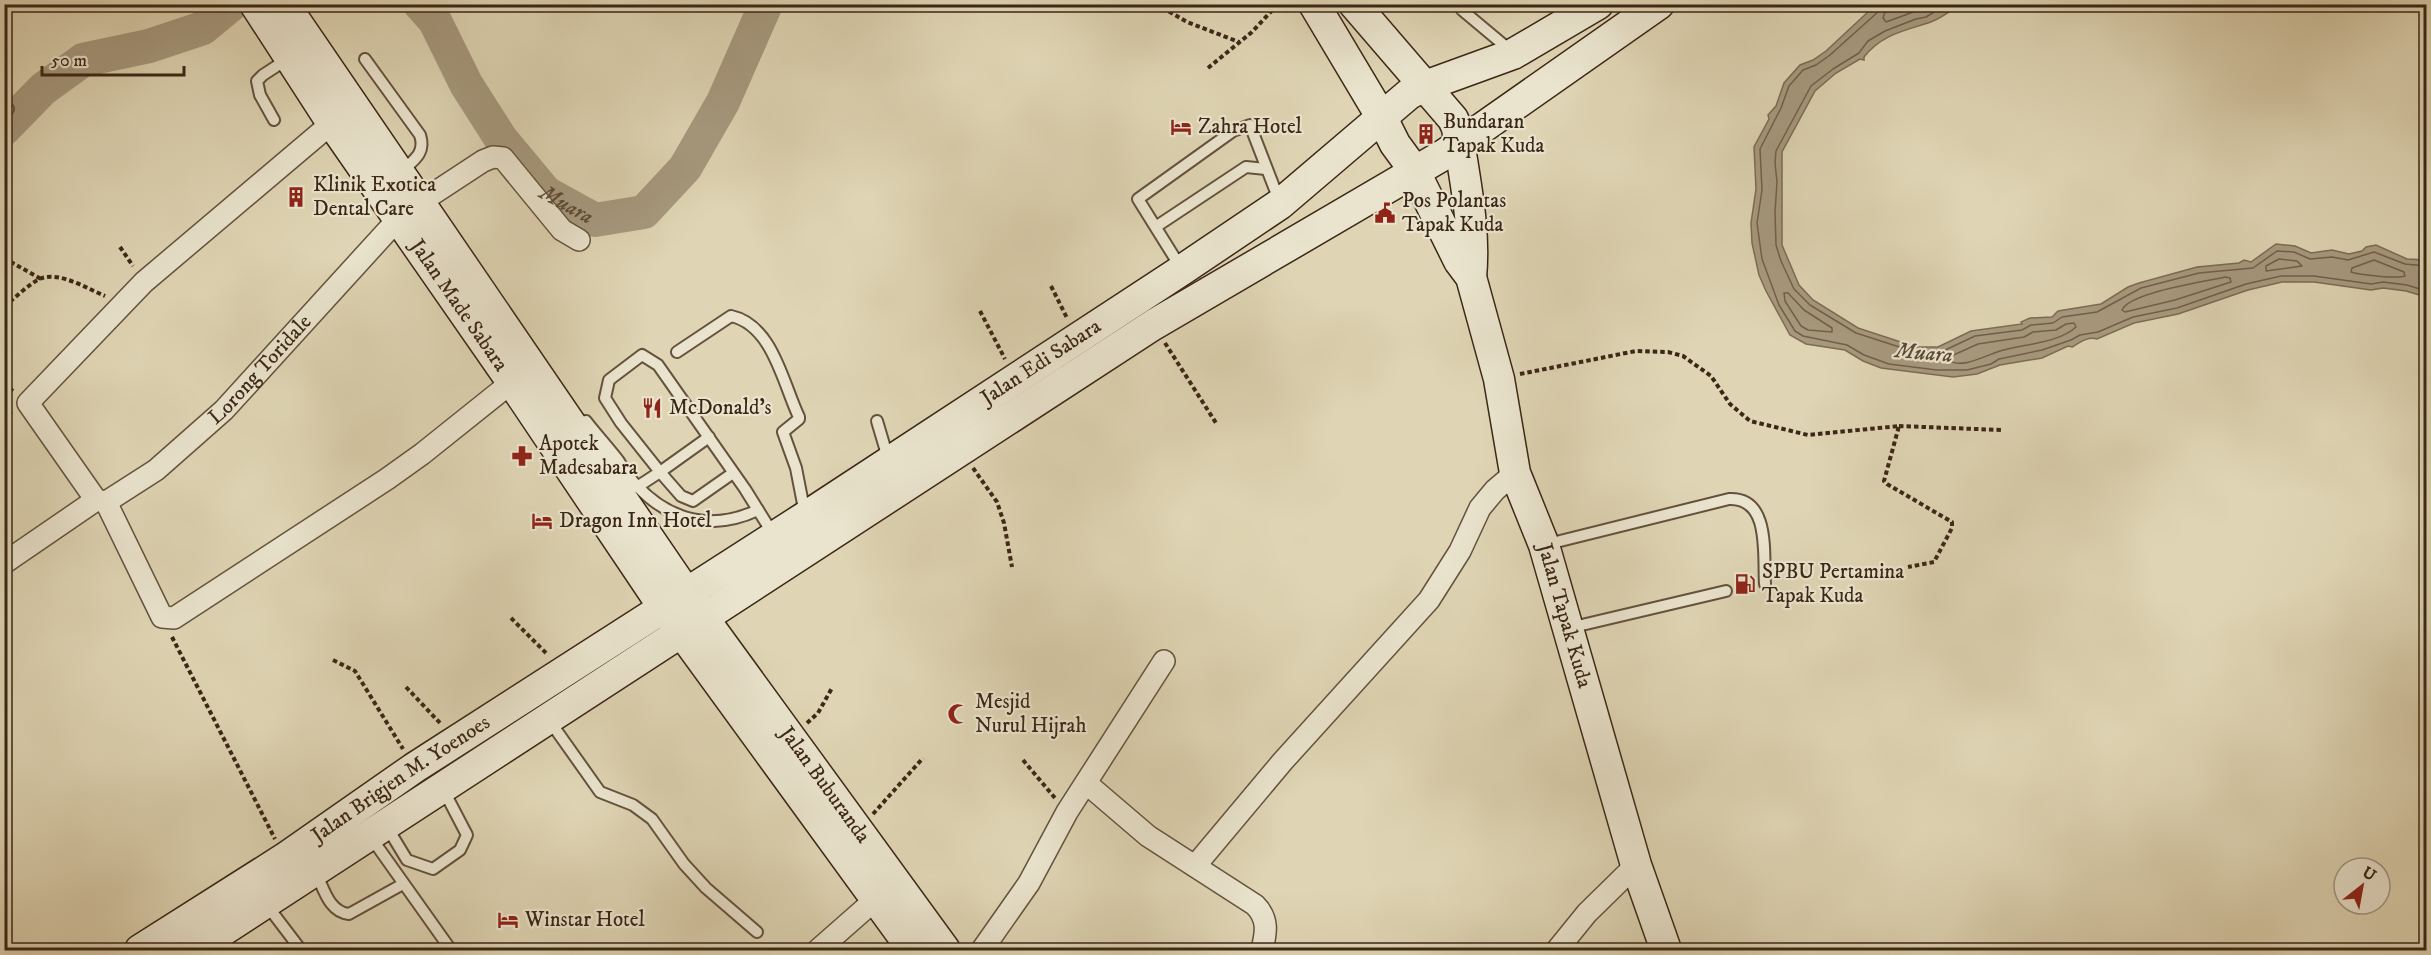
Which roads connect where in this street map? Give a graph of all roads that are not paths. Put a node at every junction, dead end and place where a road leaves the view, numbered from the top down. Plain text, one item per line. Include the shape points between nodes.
1 (255, 4) edge
2 (1314, 4) edge
3 (1354, 4) edge
4 (1598, 4) edge
5 (1659, 4) edge
6 (1462, 10) dead end
7 (287, 32) edge
8 (1513, 54) junction
9 (365, 58) dead end
10 (1425, 86) junction
11 (1383, 118) junction
12 (274, 120) dead end
13 (332, 123) junction
14 (1359, 137) junction
15 (1459, 142) junction
16 (1266, 169) junction
17 (399, 173) junction
18 (1402, 177) junction
19 (1280, 204) junction
20 (409, 211) junction
21 (1157, 226) junction
22 (579, 240) dead end
23 (1182, 270) junction
24 (1471, 277) junction
25 (677, 352) dead end
26 (512, 382) junction
27 (558, 404) junction
28 (877, 421) dead end
29 (709, 437) junction
30 (888, 462) junction
31 (660, 472) junction
32 (733, 473) junction
33 (1515, 473) junction
34 (638, 487) junction
35 (101, 501) junction
36 (758, 510) junction
37 (805, 517) junction
38 (774, 537) junction
39 (1544, 545) junction
40 (4, 563) edge
41 (1765, 584) dead end
42 (1726, 591) dead end
43 (676, 600) junction
44 (694, 626) junction
45 (1569, 628) junction
46 (1164, 661) dead end
47 (548, 720) junction
48 (1086, 783) junction
49 (442, 786) junction
50 (378, 830) junction
51 (1636, 865) junction
52 (1195, 866) junction
53 (316, 872) junction
54 (403, 884) junction
55 (876, 899) junction
56 (265, 904) junction
57 (757, 932) dead end
58 (140, 951) edge
59 (193, 951) edge
60 (301, 951) edge
61 (451, 951) edge
62 (819, 951) edge
63 (913, 951) edge
64 (945, 951) edge
65 (982, 951) edge
66 (1262, 951) edge
67 (1557, 951) edge
68 (1666, 951) edge

1 - 7 main road, Jalan Made Sabara
2 - 11 main road
3 - 10 main road, Jalan Tapak Kuda
4 - 8 main road, Jalan Edi Sabara
5 - 15 main road, Jalan Edi Sabara
6 - 8 lane
7 - 12 lane via 257,81
7 - 13 main road, Jalan Made Sabara
7 - 17 main road, Jalan Made Sabara
8 - 10 main road, Jalan Edi Sabara
9 - 17 lane via 420,135 419,155
10 - 11 main road, Jalan Edi Sabara via 1396,103
10 - 15 main road, Jalan Tapak Kuda via 1453,119
11 - 14 main road, Jalan Edi Sabara
11 - 18 main road via 1395,144
13 - 20 main road, Jalan Made Sabara
13 - 35 street via 169,259 28,403
14 - 18 main road
14 - 19 main road, Jalan Edi Sabara
15 - 18 main road, Jalan Edi Sabara
15 - 24 main road, Jalan Tapak Kuda via 1473,257
16 - 19 lane
16 - 21 lane via 1246,167
16 - 21 lane via 1250,125 1233,131 1138,199
17 - 20 main road, Jalan Made Sabara
18 - 24 main road, Jalan Tapak Kuda
18 - 44 main road, Jalan Edi Sabara via 1153,325
19 - 23 main road, Jalan Edi Sabara
20 - 22 street, Lorong Toridale via 493,157 503,159 562,230
20 - 26 main road, Jalan Made Sabara
20 - 27 main road, Jalan Made Sabara
20 - 35 street, Lorong Toridale via 224,410 156,471
21 - 23 lane
23 - 30 main road, Jalan Edi Sabara
24 - 33 main road, Jalan Tapak Kuda via 1499,380
25 - 37 lane via 732,316 753,326 775,355 799,417 783,432 796,468
26 - 35 street via 387,479 174,618 162,616
26 - 43 main road, Jalan Made Sabara
27 - 34 lane via 585,420
27 - 43 main road, Jalan Made Sabara
28 - 30 lane
29 - 31 lane
29 - 31 lane via 658,365 642,355 609,380 605,398
29 - 32 lane
30 - 37 main road, Jalan Edi Sabara
31 - 32 lane via 681,496 693,501
31 - 34 lane
32 - 36 lane
33 - 39 main road, Jalan Tapak Kuda
33 - 52 street via 1480,508 1448,575 1429,600 1283,761
34 - 36 lane via 662,507 689,520 712,523 739,519
35 - 40 street, Lorong Toridale
36 - 38 lane
37 - 38 main road, Jalan Edi Sabara
38 - 43 main road, Jalan Edi Sabara
39 - 41 lane via 1739,498 1753,506 1761,519
39 - 45 main road, Jalan Tapak Kuda
42 - 45 lane
43 - 44 main road
43 - 58 main road, Jalan Brigjen M. Yoenoes
44 - 47 main road, Jalan Brigjen M. Yoenoes
44 - 55 main road, Jalan Buburanda
44 - 64 main road, Jalan Buburanda via 790,736
45 - 51 main road, Jalan Tapak Kuda
46 - 48 street
47 - 49 main road, Jalan Brigjen M. Yoenoes
47 - 57 lane via 600,792 652,819 706,888
48 - 52 street via 1148,836
48 - 65 street via 1033,877
49 - 50 main road, Jalan Brigjen M. Yoenoes
49 - 50 lane via 467,835 460,850 433,869 407,860
50 - 53 main road, Jalan Brigjen M. Yoenoes
50 - 54 lane
51 - 67 street via 1587,913
51 - 68 main road, Jalan Tapak Kuda
52 - 66 street via 1263,913
53 - 54 lane via 333,907 344,914
53 - 56 main road, Jalan Brigjen M. Yoenoes
54 - 61 lane
55 - 62 street
55 - 63 main road, Jalan Buburanda
56 - 59 main road, Jalan Brigjen M. Yoenoes
56 - 60 lane

